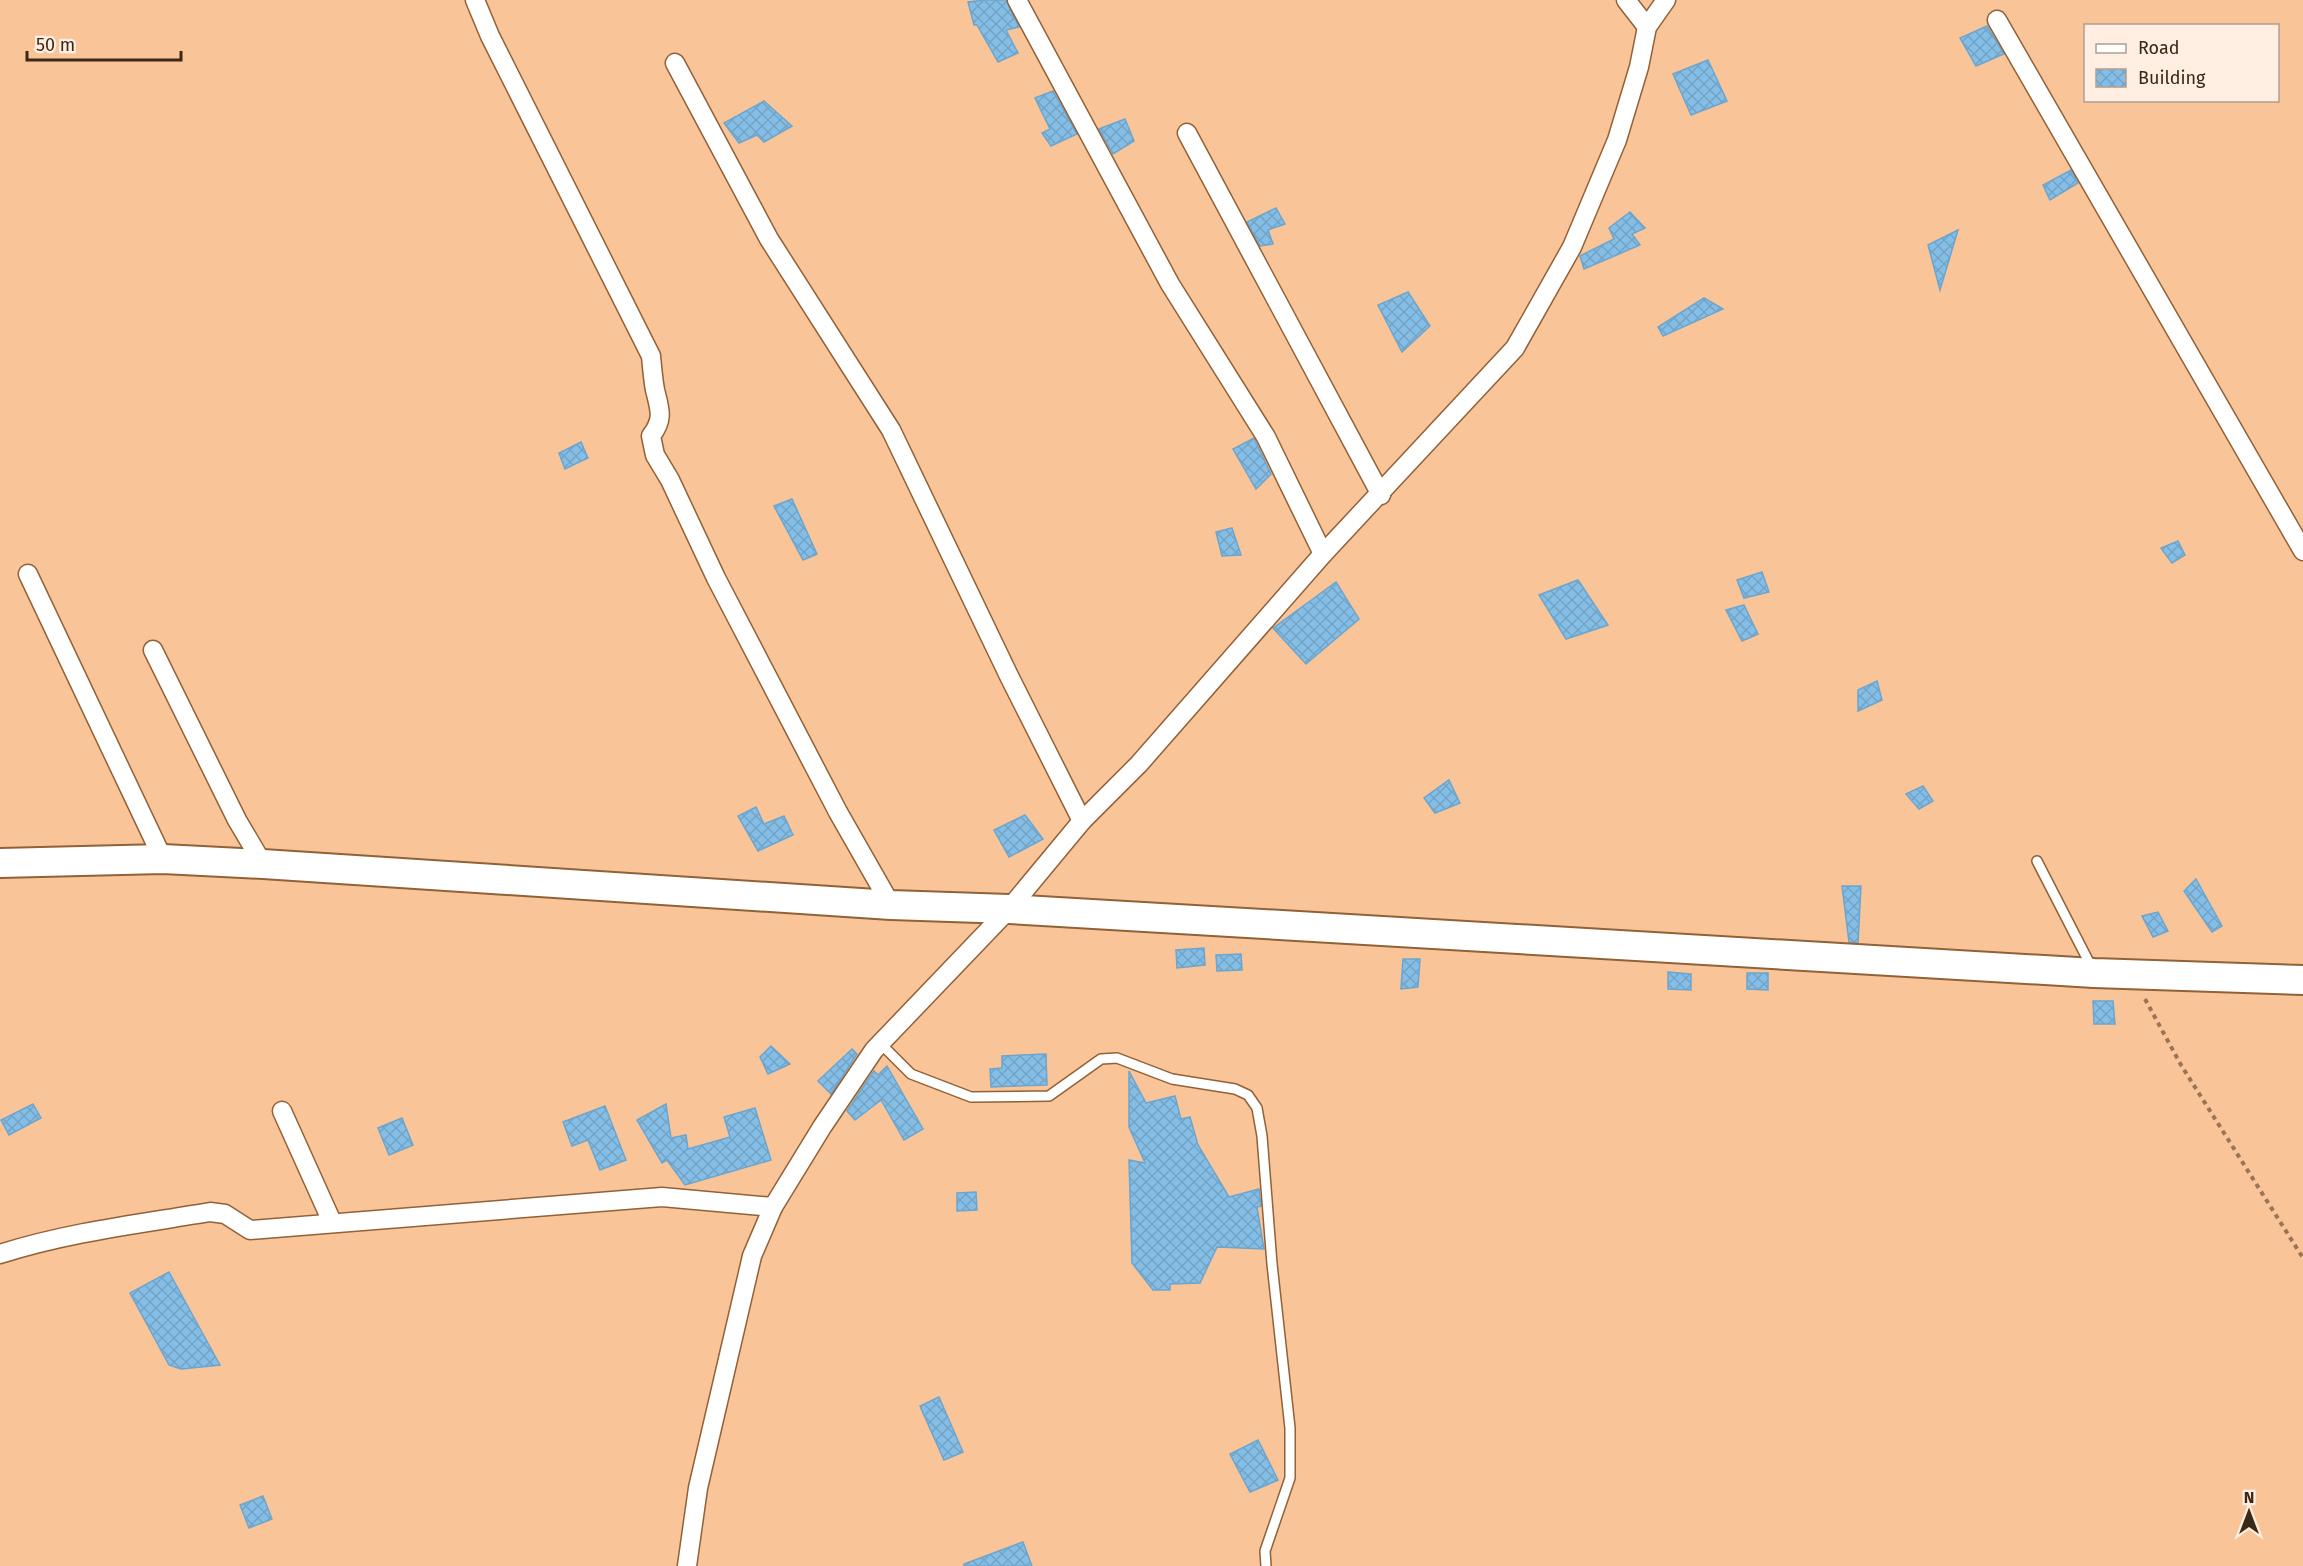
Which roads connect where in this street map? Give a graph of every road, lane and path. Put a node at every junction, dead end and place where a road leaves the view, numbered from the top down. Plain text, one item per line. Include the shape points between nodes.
1 (475, 0) edge
2 (1017, 0) edge
3 (1626, 0) edge
4 (1666, 0) edge
5 (1996, 20) dead end
6 (1647, 27) junction
7 (675, 63) dead end
8 (1187, 133) dead end
9 (1381, 495) junction
10 (2303, 551) edge
11 (1323, 554) junction
12 (28, 574) dead end
13 (153, 650) dead end
14 (1082, 821) junction
15 (163, 859) junction
16 (2037, 861) dead end
17 (0, 863) edge
18 (263, 864) junction
19 (891, 905) junction
20 (1009, 909) junction
21 (2094, 973) junction
22 (2132, 974) junction
23 (2303, 980) edge
24 (881, 1044) junction
25 (282, 1111) dead end
26 (773, 1207) junction
27 (332, 1222) junction
28 (0, 1254) edge
29 (2303, 1257) edge
30 (687, 1566) edge
31 (1266, 1566) edge

1 - 19 street via 651,356 662,411 651,436 655,455 827,790
2 - 11 street via 1170,284 1266,437
3 - 6 street
4 - 6 street
5 - 10 street
6 - 9 street via 1617,140 1572,247 1515,348
7 - 14 street via 769,238 891,430
8 - 9 street
9 - 11 street
11 - 14 street via 1139,764
12 - 15 street
13 - 18 street via 237,820
14 - 20 street
15 - 17 main road
15 - 18 main road
16 - 21 lane
18 - 19 main road
19 - 20 main road
20 - 21 main road
20 - 24 street
21 - 22 main road
22 - 23 main road
22 - 29 path via 2181,1065
24 - 26 street via 822,1127
24 - 31 lane via 911,1074 971,1097 1049,1096 1101,1059 1117,1058 1172,1079 1235,1089 1248,1095 1257,1108 1262,1136 1290,1428 1290,1478 1265,1551
25 - 27 street
26 - 27 street via 662,1197
26 - 30 street via 752,1256 698,1488
27 - 28 street via 250,1230 225,1214 210,1212 110,1226

